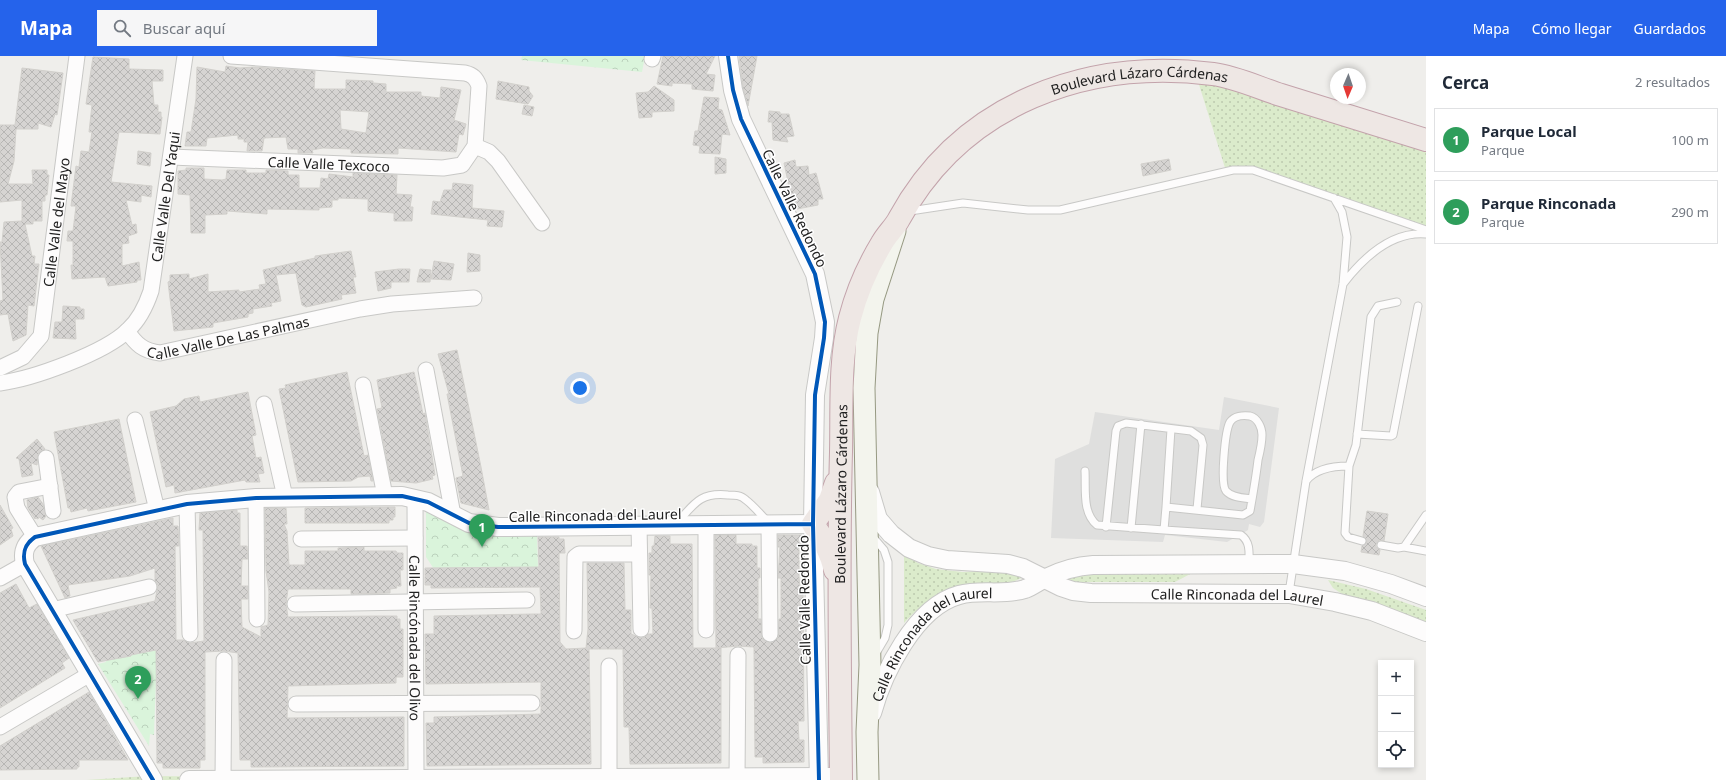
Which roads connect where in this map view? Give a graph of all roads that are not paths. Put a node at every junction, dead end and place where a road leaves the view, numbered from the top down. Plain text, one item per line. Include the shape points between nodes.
1 (77, 56) edge
2 (185, 56) edge
3 (231, 56) edge
4 (728, 56) edge
5 (1426, 140) edge
6 (475, 146) junction
7 (171, 157) junction
8 (1334, 198) junction
9 (900, 217) junction
10 (542, 223) dead end
11 (1426, 230) edge
12 (1426, 234) edge
13 (1343, 284) junction
14 (474, 298) dead end
15 (1397, 302) dead end
16 (1418, 306) dead end
17 (127, 331) junction
18 (0, 368) edge
19 (426, 370) dead end
20 (0, 383) edge
21 (364, 385) dead end
22 (264, 404) dead end
23 (135, 420) dead end
24 (1142, 424) junction
25 (1172, 428) junction
26 (1357, 434) junction
27 (46, 458) dead end
28 (840, 458) junction
29 (1349, 466) junction
30 (1085, 471) dead end
31 (866, 479) junction
32 (1306, 481) junction
33 (50, 486) junction
34 (385, 496) junction
35 (285, 497) junction
36 (256, 498) junction
37 (415, 498) junction
38 (1252, 499) junction
39 (187, 504) junction
40 (1166, 507) junction
41 (1196, 509) junction
42 (157, 510) junction
43 (53, 511) dead end
44 (453, 515) junction
45 (1426, 515) edge
46 (770, 524) junction
47 (813, 524) junction
48 (639, 525) junction
49 (675, 525) junction
50 (706, 525) junction
51 (1106, 527) junction
52 (1131, 528) junction
53 (1164, 530) junction
54 (35, 537) junction
55 (415, 538) junction
56 (301, 539) dead end
57 (1362, 542) dead end
58 (1381, 545) dead end
59 (1404, 547) junction
60 (1426, 552) edge
61 (639, 554) junction
62 (25, 564) junction
63 (1293, 564) junction
64 (1249, 565) junction
65 (0, 578) edge
66 (1045, 578) junction
67 (149, 587) dead end
68 (841, 593) junction
69 (1289, 594) junction
70 (1426, 597) edge
71 (528, 600) dead end
72 (415, 602) junction
73 (294, 604) dead end
74 (52, 610) junction
75 (257, 619) dead end
76 (641, 629) dead end
77 (706, 630) dead end
78 (574, 631) dead end
79 (1426, 632) edge
80 (190, 634) dead end
81 (770, 634) dead end
82 (738, 655) dead end
83 (224, 660) dead end
84 (609, 666) dead end
85 (90, 674) junction
86 (416, 703) junction
87 (532, 703) dead end
88 (296, 704) dead end
89 (0, 727) edge
90 (867, 732) junction
91 (416, 778) junction
92 (609, 778) junction
93 (737, 778) junction
94 (794, 779) edge
95 (818, 779) edge
96 (841, 779) edge
97 (153, 780) edge
98 (189, 780) edge
99 (223, 780) edge
100 (868, 780) edge

1 - 18 street, Calle Valle del Mayo via 40,336 23,357
2 - 7 street, Calle Valle Del Yaqui
3 - 6 street via 465,73 477,79 479,86
4 - 47 street, Calle Valle Redondo via 741,119 808,256 820,292 825,322 815,395
5 - 9 highway, Boulevard Lázaro Cárdenas via 1218,75 1151,70 1109,74 1072,82 1009,108 950,152 928,175
6 - 7 street, Calle Valle Texcoco via 462,165 443,168
6 - 10 street via 489,152 498,160
7 - 17 street, Calle Valle Del Yaqui via 151,291 146,305
8 - 9 lane via 1258,172 1242,170 1060,210 1028,210 963,203
8 - 11 lane
8 - 13 lane via 1342,212 1347,237
9 - 28 highway, Boulevard Lázaro Cárdenas via 873,258 849,320 844,349
9 - 31 main road, Boulevard Lázaro Cárdenas via 873,299 867,333 864,388
12 - 13 lane via 1413,234 1381,247 1360,264
13 - 32 lane
14 - 17 street, Calle Valle De Las Palmas via 360,309 160,353 148,351 136,344
15 - 26 lane via 1378,306 1371,317
16 - 26 lane via 1393,435
17 - 20 street, Calle Valle De Las Palmas via 96,350 53,369
19 - 44 street
21 - 34 street
22 - 35 street
23 - 42 street
24 - 25 lane
24 - 51 lane via 1126,423 1118,426 1116,431
24 - 52 lane
25 - 40 lane
25 - 41 lane via 1191,431 1201,438 1203,445
26 - 29 lane
27 - 33 street
28 - 47 highway via 830,500
28 - 68 highway, Boulevard Lázaro Cárdenas
29 - 32 lane via 1316,472
29 - 57 lane via 1346,533 1348,537
30 - 51 lane via 1088,512 1091,520
31 - 66 street, Calle Rinconada del Laurel via 878,519 891,534 909,548 947,560 1008,564
31 - 90 main road, Boulevard Lázaro Cárdenas via 870,665
32 - 63 lane
33 - 43 street
33 - 54 street via 19,492 15,497 17,508
34 - 35 street, Calle Rinconada del Laurel
34 - 37 street, Calle Rinconada del Laurel
35 - 36 street, Calle Rinconada del Laurel
36 - 39 street, Calle Rinconada del Laurel
36 - 75 street
37 - 44 street, Calle Rinconada del Laurel
37 - 55 street, Calle Rincónada del Olivo
38 - 38 lane via 1262,436 1258,422 1252,417 1243,416 1230,422 1225,452 1224,490
38 - 41 lane via 1250,511 1243,515
39 - 42 street, Calle Rinconada del Laurel
39 - 80 street
40 - 41 lane
40 - 53 lane
42 - 54 street, Calle Rinconada del Laurel
44 - 48 street, Calle Rinconada del Laurel via 469,523 498,526
45 - 59 lane
46 - 47 street, Calle Rinconada del Laurel
46 - 49 lane via 746,499 740,496 715,494 695,503
46 - 50 street, Calle Rinconada del Laurel
46 - 81 street
47 - 68 highway via 823,537 833,560
47 - 95 street, Calle Valle Redondo
48 - 49 street, Calle Rinconada del Laurel
48 - 61 street
49 - 50 street, Calle Rinconada del Laurel
50 - 77 street
51 - 52 lane
52 - 53 lane
53 - 64 lane via 1241,535 1247,539
54 - 62 street via 24,549
55 - 56 street
55 - 72 street, Calle Rincónada del Olivo
58 - 59 lane
59 - 60 lane
61 - 76 street
61 - 78 street via 579,554 575,557
62 - 65 street
62 - 74 street
63 - 64 street, Calle Rinconada del Laurel
63 - 69 lane
63 - 70 street, Calle Rinconada del Laurel via 1344,571
64 - 66 street, Calle Rinconada del Laurel via 1093,565 1074,567
66 - 69 street, Calle Rinconada del Laurel via 1073,591 1091,593
66 - 90 street, Calle Rinconada del Laurel via 1026,589 1009,593 958,595 923,617 887,673 876,697
67 - 74 street
68 - 96 highway, Boulevard Lázaro Cárdenas
69 - 79 street, Calle Rinconada del Laurel via 1372,611
71 - 72 street
72 - 73 street
72 - 86 street, Calle Rincónada del Olivo
74 - 85 street
82 - 93 street
83 - 99 street
84 - 92 street
85 - 89 street
85 - 97 street
86 - 87 street
86 - 88 street
86 - 91 street, Calle Rincónada del Olivo
90 - 100 main road, Boulevard Lázaro Cárdenas
91 - 92 street
91 - 99 street
92 - 93 street
93 - 94 street
94 - 95 street
95 - 96 street
98 - 99 street

